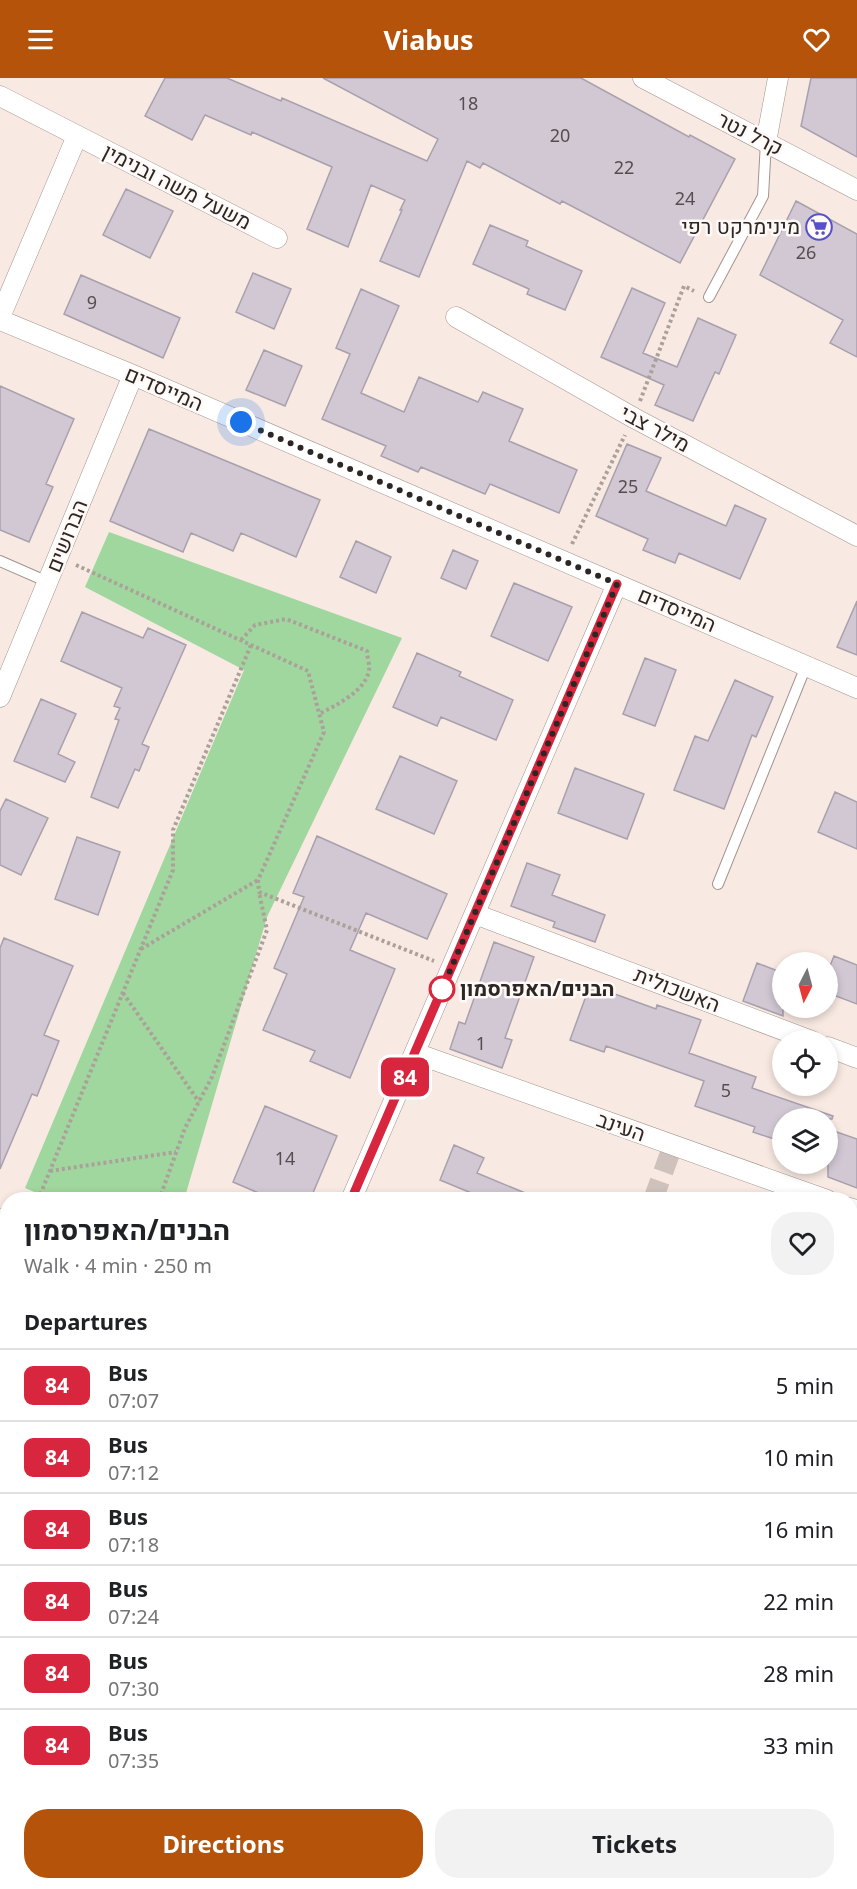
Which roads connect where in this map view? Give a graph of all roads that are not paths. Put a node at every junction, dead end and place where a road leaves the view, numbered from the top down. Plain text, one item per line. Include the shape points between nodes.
1 (643, 78) edge
2 (778, 78) edge
3 (0, 96) edge
4 (78, 136) junction
5 (766, 142) junction
6 (857, 190) edge
7 (277, 238) dead end
8 (709, 297) dead end
9 (456, 317) dead end
10 (0, 319) edge
11 (133, 375) junction
12 (857, 536) edge
13 (0, 561) edge
14 (48, 582) junction
15 (617, 584) junction
16 (806, 666) junction
17 (857, 688) edge
18 (0, 697) edge
19 (718, 884) dead end
20 (475, 914) junction
21 (783, 1030) edge
22 (838, 1051) edge
23 (415, 1053) junction
24 (857, 1058) edge
25 (354, 1192) edge
26 (805, 1192) edge

1 - 5 street, קרל נטר
2 - 5 street
3 - 4 street, משעל משה ובנימין
4 - 7 street, משעל משה ובנימין
4 - 10 street, משעל משה ובנימין
5 - 6 street, קרל נטר
5 - 8 lane via 763,196
9 - 12 street, מילר צבי via 634,418
10 - 11 street, המייסדים
11 - 14 street, הברושים
11 - 15 street, המייסדים
13 - 14 lane
14 - 18 street, הברושים
15 - 16 street, המייסדים
15 - 20 street
16 - 17 street, המייסדים
16 - 19 lane
20 - 21 street, האשכולית
20 - 23 street
22 - 24 street
23 - 25 street
23 - 26 street, העינב

